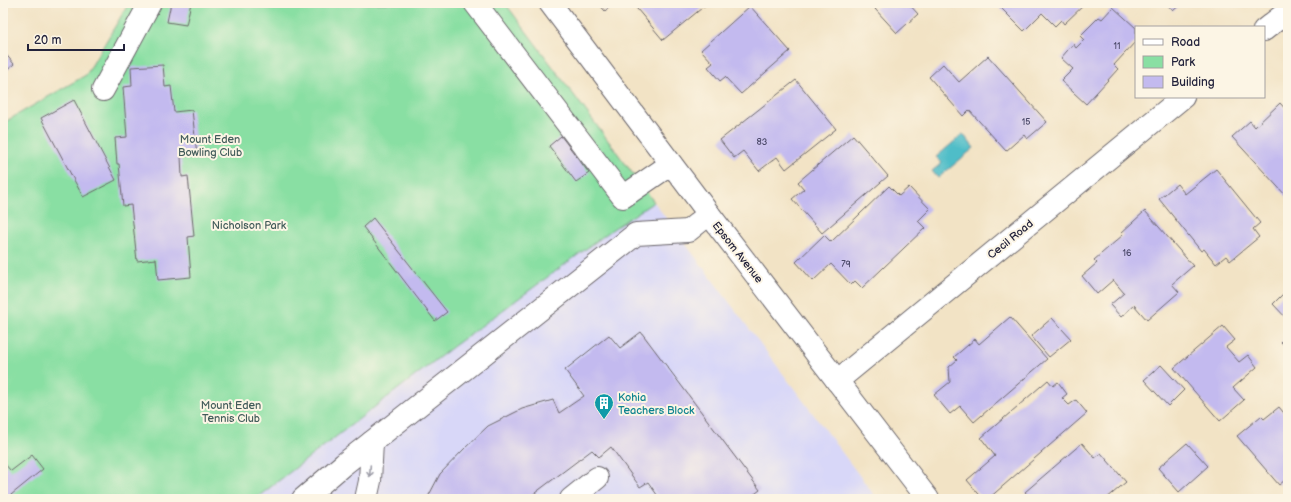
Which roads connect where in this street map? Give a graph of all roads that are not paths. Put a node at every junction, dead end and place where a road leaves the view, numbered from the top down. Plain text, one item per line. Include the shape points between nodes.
1 (150, 3) edge
2 (475, 3) edge
3 (550, 3) edge
4 (1288, 10) edge
5 (1265, 29) edge
6 (103, 90) dead end
7 (1182, 98) edge
8 (671, 164) junction
9 (708, 214) junction
10 (837, 381) junction
11 (372, 442) junction
12 (597, 478) dead end
13 (303, 499) edge
14 (366, 499) edge
15 (571, 499) edge
16 (928, 499) edge

1 - 6 street
2 - 8 street via 623,197
3 - 8 street, Epsom Avenue
4 - 5 street
7 - 10 street, Cecil Road
8 - 9 street, Epsom Avenue
9 - 10 street, Epsom Avenue
9 - 11 street via 688,231 636,234
10 - 16 street, Epsom Avenue
11 - 13 street
11 -> 14 street via 370,481
12 - 15 street

